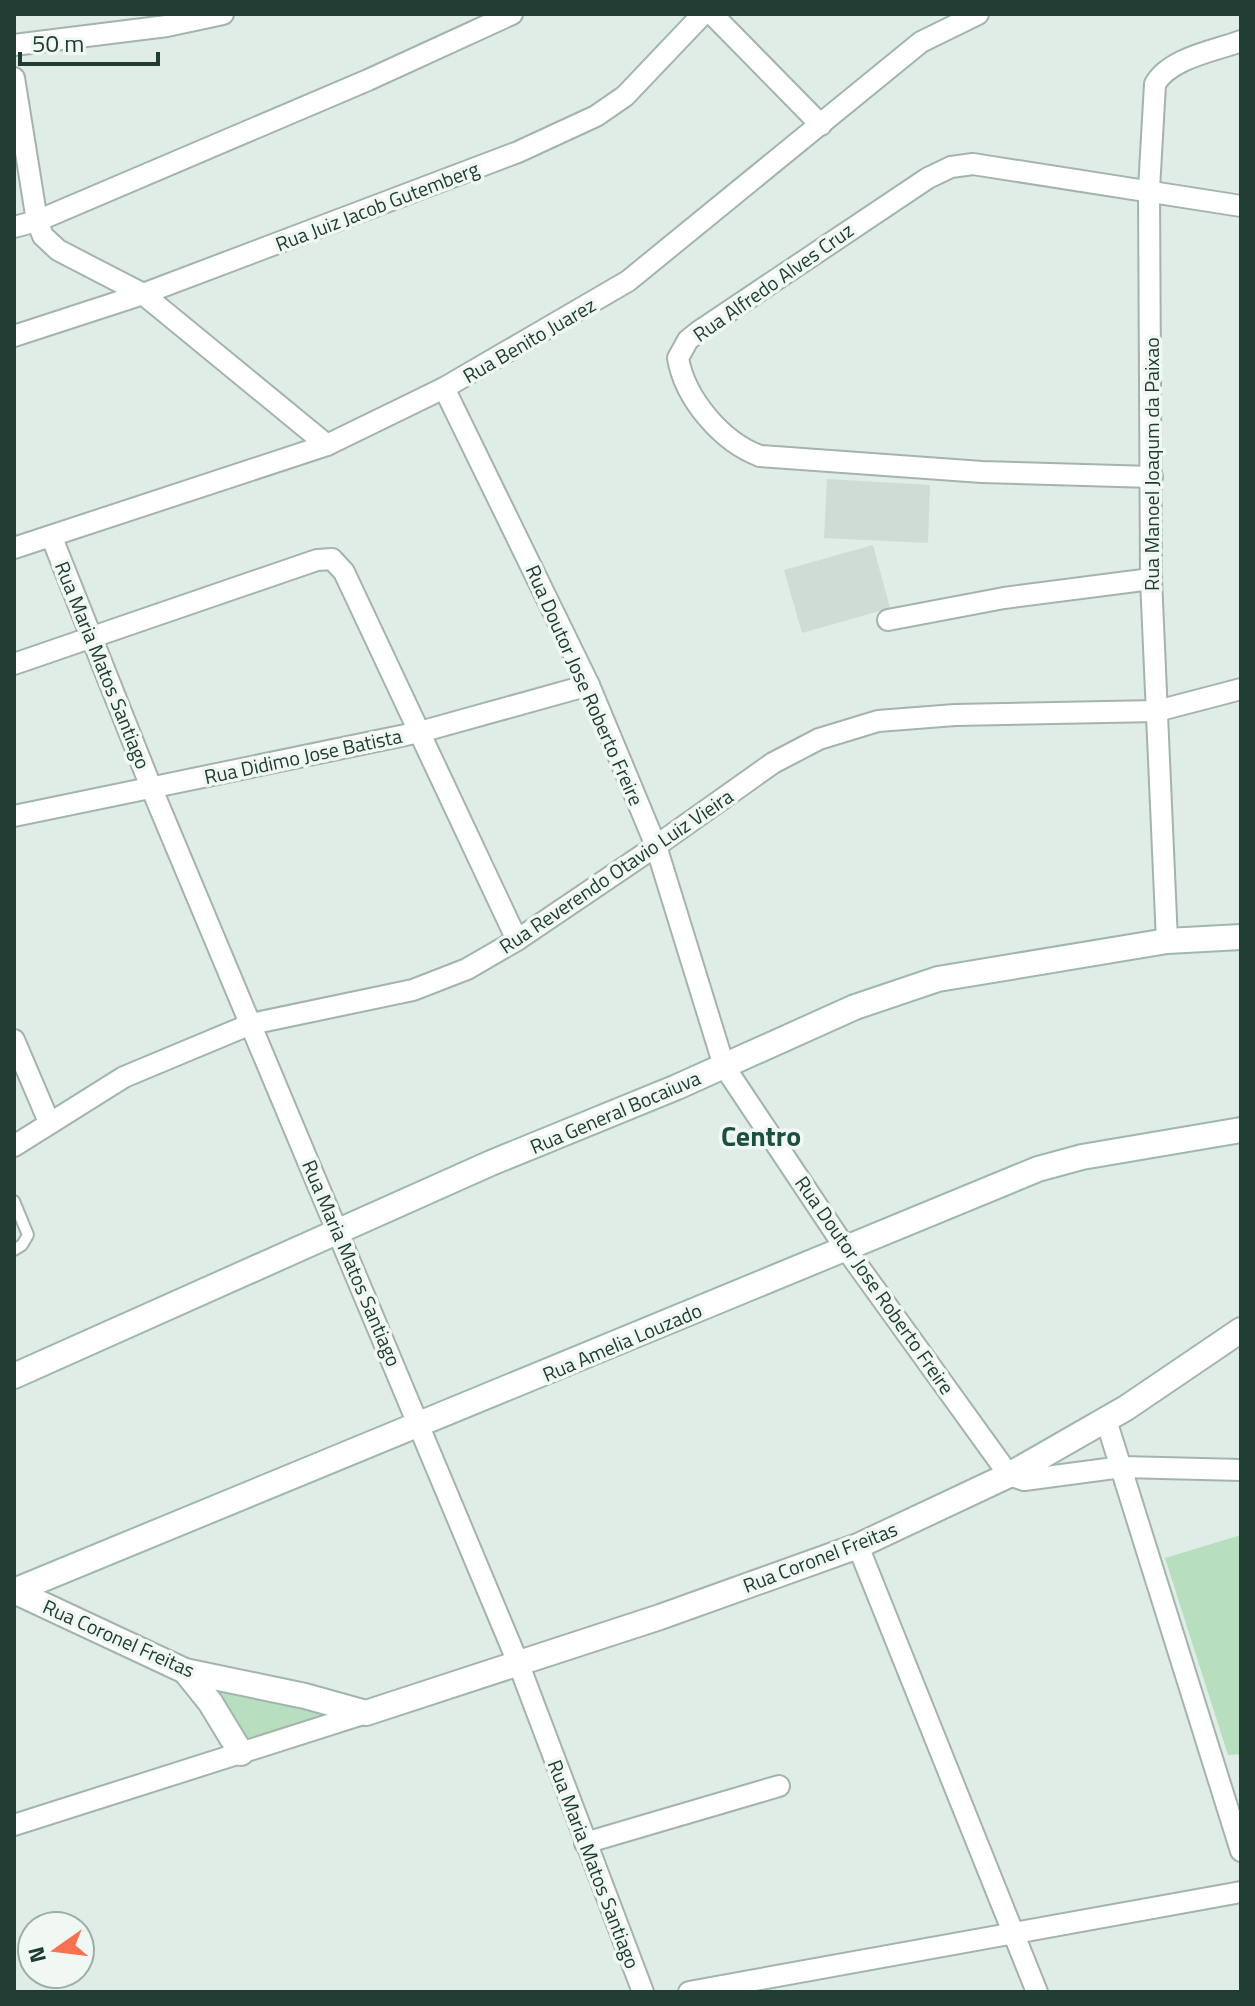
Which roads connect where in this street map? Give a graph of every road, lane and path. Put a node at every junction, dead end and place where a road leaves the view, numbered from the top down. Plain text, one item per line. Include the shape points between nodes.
1 (223, 14) edge
2 (512, 14) edge
3 (703, 14) edge
4 (712, 14) edge
5 (978, 14) edge
6 (1241, 41) edge
7 (14, 45) edge
8 (14, 78) edge
9 (821, 125) junction
10 (1149, 189) junction
11 (1241, 206) edge
12 (37, 221) junction
13 (14, 227) edge
14 (143, 294) junction
15 (14, 336) edge
16 (444, 388) junction
17 (327, 445) junction
18 (1152, 477) junction
19 (52, 538) junction
20 (14, 548) edge
21 (1151, 579) junction
22 (888, 620) dead end
23 (91, 639) junction
24 (14, 664) edge
25 (589, 685) junction
26 (1241, 689) edge
27 (1157, 711) junction
28 (420, 732) junction
29 (151, 787) junction
30 (14, 816) edge
31 (656, 846) junction
32 (1241, 937) edge
33 (517, 940) junction
34 (1167, 941) junction
35 (251, 1024) junction
36 (14, 1040) edge
37 (724, 1066) junction
38 (49, 1122) junction
39 (1241, 1130) edge
40 (14, 1146) edge
41 (14, 1201) edge
42 (339, 1232) junction
43 (846, 1249) junction
44 (14, 1250) edge
45 (1241, 1330) edge
46 (14, 1376) edge
47 (1106, 1420) junction
48 (422, 1426) junction
49 (1122, 1467) junction
50 (1241, 1470) edge
51 (1009, 1475) junction
52 (858, 1546) junction
53 (14, 1591) edge
54 (519, 1665) junction
55 (185, 1671) junction
56 (366, 1713) junction
57 (241, 1753) junction
58 (779, 1786) dead end
59 (14, 1825) edge
60 (585, 1843) junction
61 (1241, 1851) edge
62 (1241, 1892) edge
63 (1014, 1933) junction
64 (643, 1992) edge
65 (689, 1992) edge
66 (1037, 1992) edge

1 - 7 street
2 - 12 street
3 - 14 street, Rua Juiz Jacob Gutemberg via 625,96 596,116 518,152
4 - 9 street
5 - 9 street, Rua Benito Juarez via 921,42
6 - 10 street, Rua Manoel Joaqum da Paixao via 1161,74 1155,84
8 - 12 street
9 - 16 street, Rua Benito Juarez via 628,281
10 - 11 street, Rua Alfredo Alves Cruz
10 - 18 street, Rua Manoel Joaqum da Paixao
10 - 18 street, Rua Alfredo Alves Cruz via 973,164 951,167 698,332 678,358 688,388 721,433 737,448 760,456
12 - 13 street
12 - 14 street via 58,250
14 - 15 street, Rua Juiz Jacob Gutemberg
14 - 17 street
16 - 17 street, Rua Benito Juarez
16 - 25 street, Rua Doutor Jose Roberto Freire
17 - 19 street, Rua Benito Juarez
18 - 21 street, Rua Manoel Joaqum da Paixao
19 - 20 street, Rua Benito Juarez
19 - 23 street, Rua Maria Matos Santiago
21 - 22 street
21 - 27 street, Rua Manoel Joaqum da Paixao
23 - 24 street
23 - 28 street via 332,559 344,572
23 - 29 street, Rua Maria Matos Santiago
25 - 28 street, Rua Didimo Jose Batista
25 - 31 street, Rua Doutor Jose Roberto Freire
26 - 27 street, Rua Reverendo Otavio Luiz Vieira
27 - 31 street, Rua Reverendo Otavio Luiz Vieira via 878,721 819,739 773,763
27 - 34 street, Rua Manoel Joaqum da Paixao
28 - 29 street, Rua Didimo Jose Batista
28 - 33 street
29 - 30 street, Rua Didimo Jose Batista
29 - 35 street, Rua Maria Matos Santiago
31 - 33 street, Rua Reverendo Otavio Luiz Vieira
31 - 37 street, Rua Doutor Jose Roberto Freire
32 - 34 main road, Rua General Bocaiuva
33 - 35 street, Rua Reverendo Otavio Luiz Vieira via 467,969 413,990
34 - 37 main road, Rua General Bocaiuva via 938,979 855,1007
35 - 38 street, Rua Reverendo Otavio Luiz Vieira via 124,1077
35 - 42 street, Rua Maria Matos Santiago
36 - 38 street
37 - 42 main road, Rua General Bocaiuva
37 - 43 street, Rua Doutor Jose Roberto Freire
38 - 40 street, Rua Reverendo Otavio Luiz Vieira
39 - 43 main road, Rua Amelia Louzado via 1038,1169
41 - 44 lane via 28,1235
42 - 46 main road, Rua General Bocaiuva
42 - 48 street, Rua Maria Matos Santiago
43 - 48 main road, Rua Amelia Louzado
43 - 51 street, Rua Doutor Jose Roberto Freire
45 - 47 main road, Rua Coronel Freitas
47 - 49 street
47 - 51 main road, Rua Coronel Freitas
48 - 53 main road, Rua Amelia Louzado
48 - 54 street, Rua Maria Matos Santiago
49 - 50 street
49 - 51 street via 1024,1480
49 - 61 street
51 - 52 main road, Rua Coronel Freitas
52 - 54 main road, Rua Coronel Freitas
52 - 63 street
53 - 55 main road, Rua Coronel Freitas
54 - 56 main road, Rua Coronel Freitas
54 - 60 street, Rua Maria Matos Santiago
55 - 56 main road, Rua Coronel Freitas
55 - 57 main road
56 - 57 street, Rua Coronel Freitas
57 - 59 street, Rua Coronel Freitas
58 - 60 street
60 - 64 street, Rua Maria Matos Santiago
62 - 63 street
63 - 65 street
63 - 66 street

